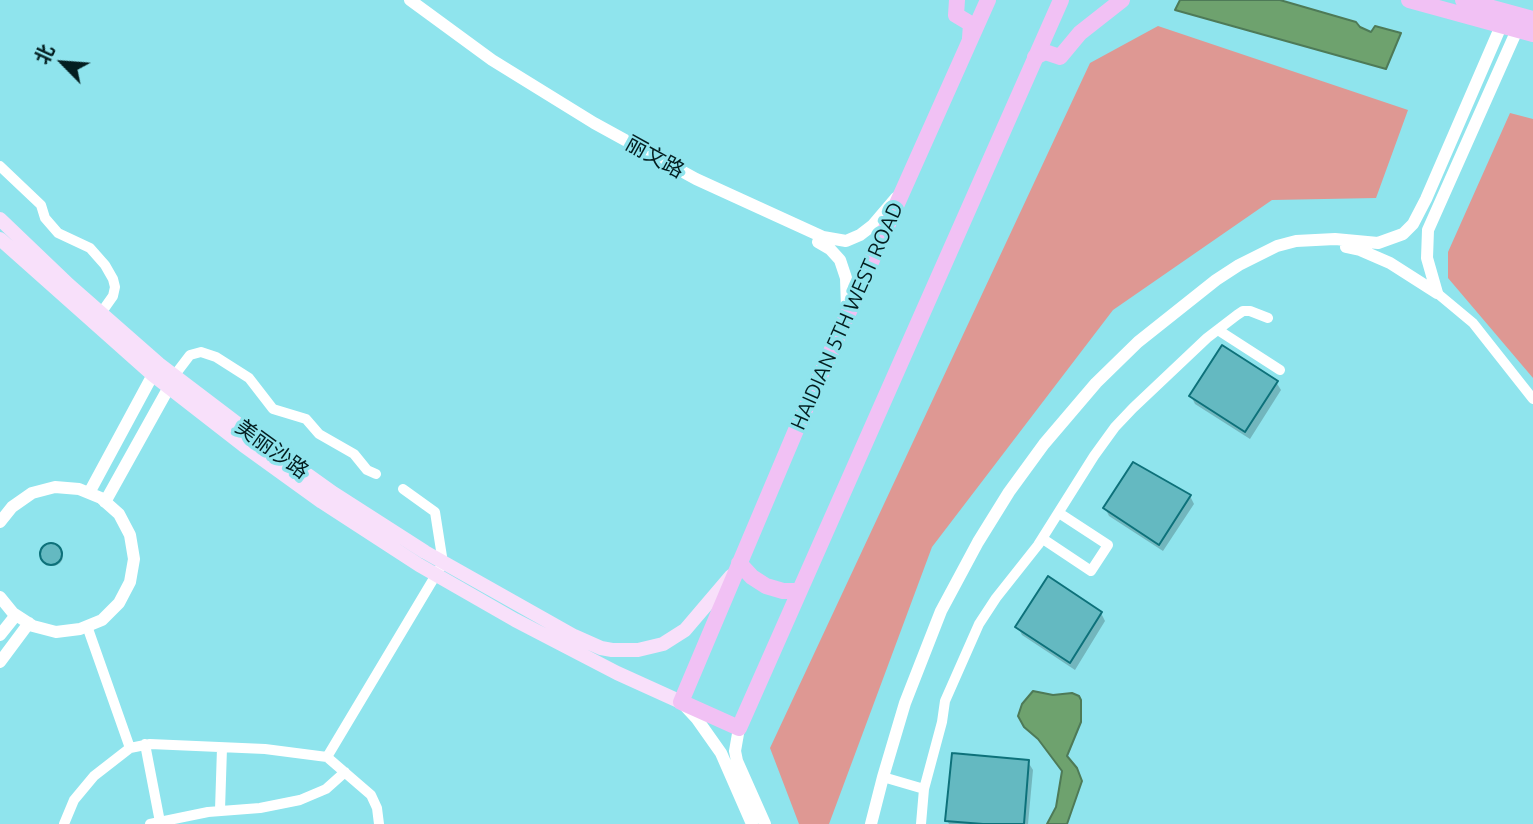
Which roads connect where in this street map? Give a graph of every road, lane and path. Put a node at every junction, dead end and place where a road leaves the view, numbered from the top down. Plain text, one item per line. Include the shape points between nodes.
1 (400, 0) edge
2 (411, 0) edge
3 (957, 0) edge
4 (988, 0) edge
5 (1061, 0) edge
6 (1122, 0) edge
7 (1409, 0) edge
8 (1463, 0) edge
9 (1519, 23) edge
10 (970, 41) junction
11 (1035, 57) junction
12 (0, 166) edge
13 (905, 187) junction
14 (0, 219) edge
15 (0, 239) edge
16 (1437, 293) junction
17 (101, 313) junction
18 (1268, 318) dead end
19 (846, 319) junction
20 (1218, 330) junction
21 (156, 370) junction
22 (1280, 370) dead end
23 (171, 382) junction
24 (1533, 399) edge
25 (129, 419) junction
26 (146, 429) junction
27 (376, 474) dead end
28 (403, 489) dead end
29 (89, 493) junction
30 (106, 502) junction
31 (1059, 513) junction
32 (0, 522) edge
33 (1043, 539) junction
34 (737, 566) junction
35 (439, 569) junction
36 (798, 591) junction
37 (0, 597) edge
38 (16, 615) junction
39 (29, 623) junction
40 (88, 626) junction
41 (0, 635) edge
42 (571, 642) junction
43 (0, 662) edge
44 (681, 702) junction
45 (739, 728) junction
46 (145, 744) junction
47 (130, 748) junction
48 (222, 748) junction
49 (327, 757) junction
50 (345, 772) junction
51 (886, 778) junction
52 (924, 789) junction
53 (220, 810) junction
54 (155, 823) edge
55 (64, 824) edge
56 (379, 824) edge
57 (752, 824) edge
58 (765, 824) edge
59 (871, 824) edge
60 (880, 824) edge
61 (921, 824) edge

1 - 19 street, 丽文路 via 490,65 586,125 830,249 846,278
2 - 13 street, 丽文路 via 492,60 594,123 696,179 828,239 846,241 860,235
3 - 10 main road via 956,15 972,27
4 - 10 main road, HAIDIAN 5TH WEST ROAD
5 - 11 main road
6 - 11 main road via 1080,33 1060,57 1045,52
7 - 9 main road
8 - 9 main road
9 - 16 street via 1428,230 1427,258
9 - 51 street via 1404,234 1378,243 1296,241 1239,265 1138,342 1044,444 978,542 941,611 905,703
10 - 13 main road, HAIDIAN 5TH WEST ROAD
11 - 36 main road
12 - 17 street via 41,205 58,233 90,248 104,265 115,287
13 - 19 main road, HAIDIAN 5TH WEST ROAD
14 - 17 main road, 美丽沙路
15 - 21 main road, 美丽沙路
16 - 24 street via 1473,323
16 - 51 street via 1360,250 1307,246 1278,253 1243,270 1148,343 1061,433 970,569 928,659
17 - 21 main road, 美丽沙路
18 - 20 street via 1243,311
19 - 34 main road, HAIDIAN 5TH WEST ROAD
20 - 22 street
20 - 31 street via 1115,427
21 - 23 main road, 美丽沙路
21 - 25 street
23 - 26 street
23 - 27 street via 190,355 201,352 216,357 249,378 273,409 306,419 319,434 354,454
23 - 35 main road, 美丽沙路 via 302,488
25 - 26 street
25 - 29 street
26 - 30 street
28 - 35 street via 435,512
29 - 30 street
29 - 32 street via 55,487 32,493
30 - 40 street via 130,535 134,559 130,582 119,603 102,620
31 - 33 street
31 - 33 street via 1108,545 1091,571
33 - 52 street via 979,624 945,701
34 - 36 main road via 766,586
34 - 42 main road via 685,630 663,644 638,650
34 - 44 main road, HAIDIAN 5TH WEST ROAD
35 - 42 main road, 美丽沙路
35 - 49 street
36 - 45 main road
37 - 38 street
38 - 39 street
38 - 41 street
39 - 40 street via 56,632
39 - 43 street
40 - 47 street
42 - 44 main road
44 - 45 main road
44 - 57 street via 721,753
45 - 58 street via 737,761
46 - 47 street
46 - 48 street
46 - 54 street
47 - 55 street via 83,788
48 - 49 street
48 - 53 street
49 - 50 street
50 - 53 street via 326,789 300,800
50 - 56 street via 371,795
51 - 52 street
51 - 59 street
51 - 60 street
52 - 61 street
53 - 54 street

